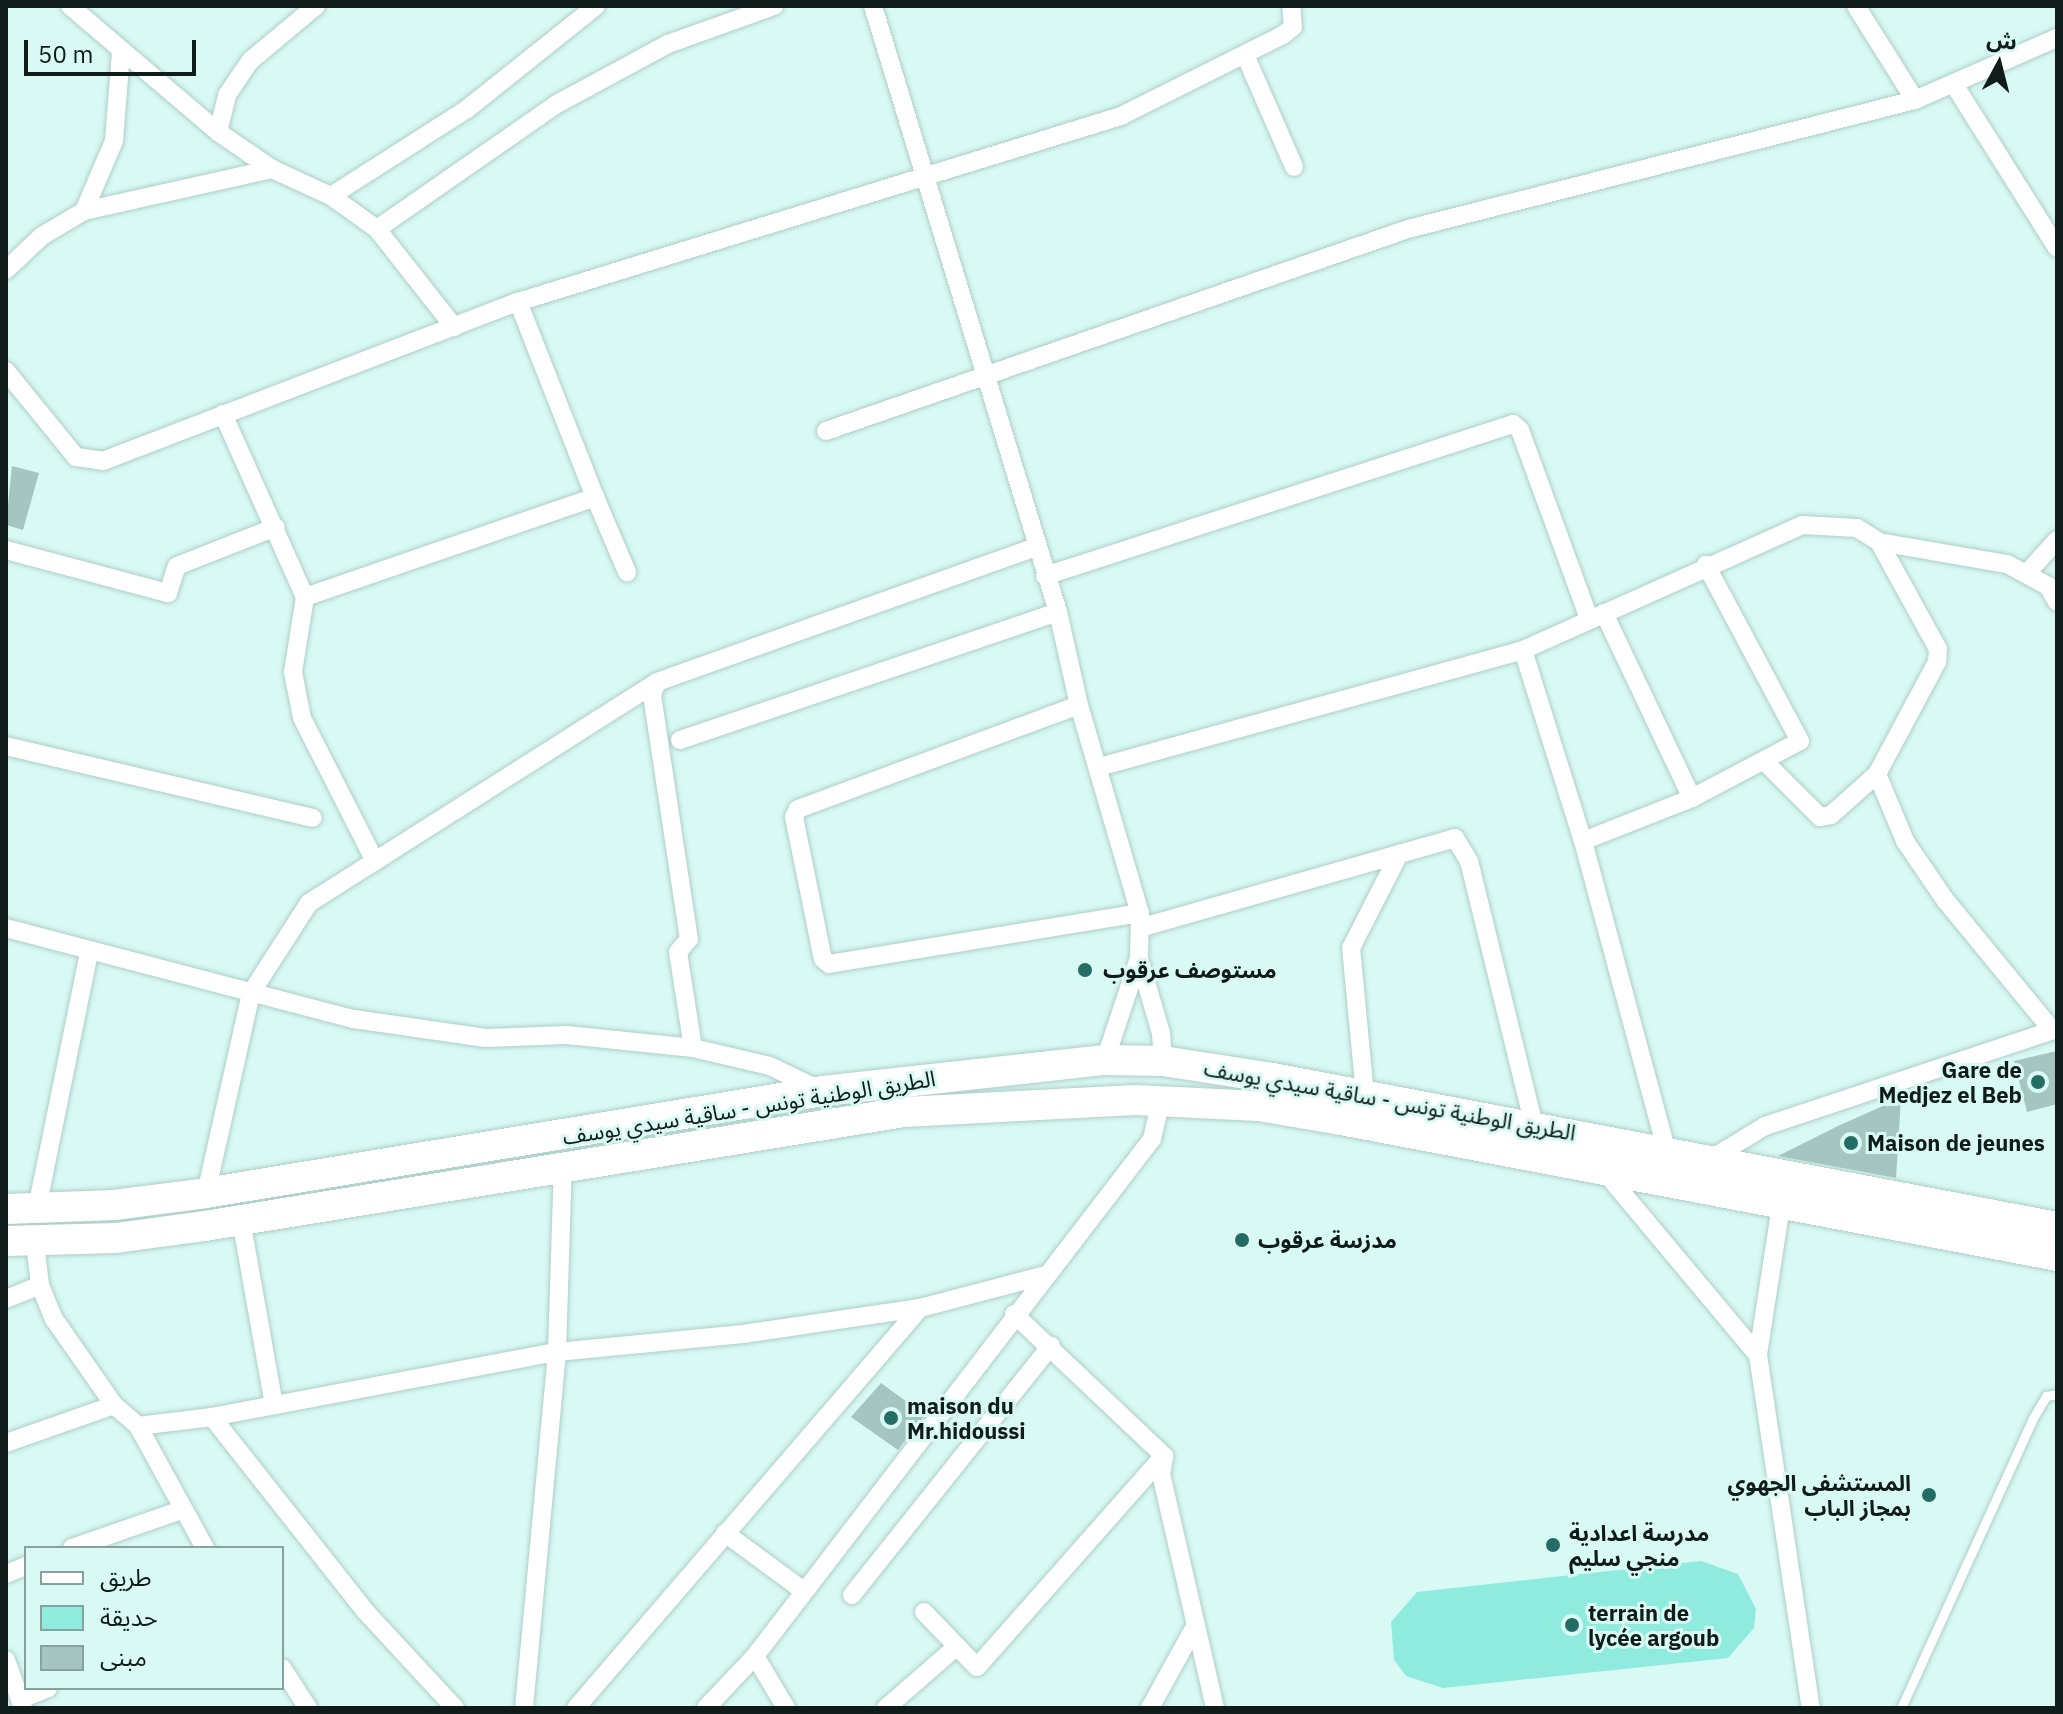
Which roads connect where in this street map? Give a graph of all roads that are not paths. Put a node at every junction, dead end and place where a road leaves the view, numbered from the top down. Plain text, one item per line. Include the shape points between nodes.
1 (70, 6) edge
2 (316, 6) edge
3 (596, 6) edge
4 (711, 6) edge
5 (774, 6) edge
6 (873, 6) edge
7 (1291, 6) edge
8 (1856, 6) edge
9 (721, 23) junction
10 (2057, 38) edge
11 (121, 53) junction
12 (1246, 57) junction
13 (1955, 86) junction
14 (1915, 100) junction
15 (218, 132) junction
16 (1294, 167) dead end
17 (272, 169) junction
18 (922, 177) junction
19 (331, 196) junction
20 (84, 211) junction
21 (377, 229) junction
22 (2057, 248) edge
23 (6, 270) edge
24 (518, 302) junction
25 (454, 327) junction
26 (6, 371) edge
27 (984, 374) junction
28 (223, 414) junction
29 (826, 431) dead end
30 (595, 497) junction
31 (276, 527) junction
32 (2057, 540) edge
33 (1879, 542) junction
34 (1034, 548) junction
35 (6, 550) edge
36 (1706, 565) junction
37 (627, 572) dead end
38 (2028, 572) junction
39 (1045, 576) junction
40 (305, 597) junction
41 (2057, 602) edge
42 (1058, 612) junction
43 (1596, 616) junction
44 (1523, 650) junction
45 (657, 682) junction
46 (1079, 705) junction
47 (680, 740) dead end
48 (6, 746) edge
49 (1765, 762) junction
50 (1099, 767) junction
51 (1877, 774) junction
52 (1692, 798) junction
53 (313, 818) dead end
54 (1583, 841) junction
55 (1399, 854) junction
56 (375, 861) junction
57 (1141, 920) junction
58 (6, 928) edge
59 (89, 953) junction
60 (1139, 958) junction
61 (251, 993) junction
62 (2055, 1029) edge
63 (693, 1048) junction
64 (1105, 1060) junction
65 (1163, 1061) junction
66 (823, 1091) junction
67 (1365, 1095) junction
68 (1161, 1101) junction
69 (1413, 1119) junction
70 (1534, 1125) junction
71 (1666, 1149) junction
72 (1711, 1159) junction
73 (563, 1166) junction
74 (1604, 1171) junction
75 (206, 1193) junction
76 (1781, 1206) junction
77 (37, 1208) junction
78 (6, 1209) edge
79 (241, 1220) junction
80 (2057, 1227) edge
81 (20, 1242) edge
82 (2057, 1256) edge
83 (1046, 1275) junction
84 (40, 1285) junction
85 (6, 1299) edge
86 (920, 1308) junction
87 (1014, 1314) junction
88 (1051, 1346) junction
89 (557, 1352) junction
90 (1758, 1355) junction
91 (2057, 1394) edge
92 (114, 1405) junction
93 (274, 1405) junction
94 (212, 1417) junction
95 (138, 1426) junction
96 (6, 1443) edge
97 (1164, 1456) junction
98 (181, 1510) junction
99 (725, 1533) junction
100 (78, 1546) edge
101 (204, 1546) edge
102 (801, 1589) junction
103 (852, 1595) dead end
104 (924, 1612) dead end
105 (1193, 1630) junction
106 (957, 1646) junction
107 (755, 1656) junction
108 (6, 1660) edge
109 (284, 1671) edge
110 (45, 1690) edge
111 (22, 1703) edge
112 (308, 1708) edge
113 (455, 1708) edge
114 (524, 1708) edge
115 (576, 1708) edge
116 (706, 1708) edge
117 (786, 1708) edge
118 (886, 1708) edge
119 (1150, 1708) edge
120 (1215, 1708) edge
121 (1811, 1708) edge
122 (1901, 1708) edge

1 - 11 street
2 - 15 street via 250,61 227,95
3 - 19 street via 467,109
4 - 9 street
5 - 9 street
6 - 18 street
7 - 12 street via 1293,27
8 - 14 street
9 - 21 street via 668,44 557,104
10 - 13 street
11 - 15 street
11 - 20 street via 114,141
12 - 16 street
12 - 18 street via 1121,116
13 - 14 street
13 - 22 street
14 - 27 street via 1478,208
15 - 17 street
17 - 19 street
17 - 20 street
18 - 24 street
18 - 27 street
19 - 21 street
20 - 23 street via 42,236
21 - 25 street
24 - 25 street
24 - 30 street
25 - 28 street
26 - 28 street via 76,457 103,461
27 - 29 street
27 - 34 street
28 - 31 street
30 - 37 street
30 - 40 street
31 - 35 street via 177,566 168,593
31 - 40 street
32 - 38 street
33 - 36 street via 1869,532 1819,522
33 - 38 street
33 - 51 street via 1938,649 1937,662
34 - 39 street
34 - 45 street
36 - 43 street
36 - 49 street via 1800,735 1800,741
38 - 41 street via 2048,586
39 - 42 street
39 - 43 street via 1513,424 1520,430
40 - 56 street via 293,672 302,718
42 - 46 street
42 - 47 street
43 - 44 street
43 - 52 street
44 - 50 street
44 - 54 street
45 - 56 street
45 - 63 street via 652,695 689,939 678,952
46 - 50 street
46 - 57 street via 798,809 794,817 823,959 829,964
48 - 53 street
49 - 51 street via 1820,817 1831,815
49 - 52 street
50 - 57 street
51 - 62 street via 1913,853
52 - 54 street
54 - 71 street
55 - 57 street
55 - 67 street via 1351,948
55 - 70 street via 1440,838 1461,842
56 - 61 street via 309,903
57 - 60 street
58 - 59 street
59 - 61 street
59 - 77 street
60 - 64 street
60 - 65 street via 1161,1033
61 - 63 street via 354,1019 486,1038 567,1035
61 - 75 street
62 - 72 street via 1765,1126
63 - 66 street via 770,1066
64 - 65 main road, الطريق الوطنية تونس - ساقية سيدي يوسف
64 - 66 main road, الطريق الوطنية تونس - ساقية سيدي يوسف
65 - 67 main road, الطريق الوطنية تونس - ساقية سيدي يوسف
66 - 75 main road, الطريق الوطنية تونس - ساقية سيدي يوسف
67 - 69 main road, الطريق الوطنية تونس - ساقية سيدي يوسف
68 - 69 main road, الطريق الوطنية تونس - ساقية سيدي يوسف
68 - 73 main road, الطريق الوطنية تونس - ساقية سيدي يوسف via 1051,1100 904,1112
68 - 83 street via 1152,1139
69 - 70 main road, الطريق الوطنية تونس - ساقية سيدي يوسف
69 - 74 main road, الطريق الوطنية تونس - ساقية سيدي يوسف
70 - 71 main road, الطريق الوطنية تونس - ساقية سيدي يوسف
71 - 72 main road, الطريق الوطنية تونس - ساقية سيدي يوسف
72 - 80 main road, الطريق الوطنية تونس - ساقية سيدي يوسف
73 - 79 main road, الطريق الوطنية تونس - ساقية سيدي يوسف
73 - 89 street
74 - 76 main road, الطريق الوطنية تونس - ساقية سيدي يوسف
74 - 90 street
75 - 77 main road, الطريق الوطنية تونس - ساقية سيدي يوسف
76 - 82 main road, الطريق الوطنية تونس - ساقية سيدي يوسف
76 - 90 street
77 - 78 main road, الطريق الوطنية تونس - ساقية سيدي يوسف
79 - 81 main road, الطريق الوطنية تونس - ساقية سيدي يوسف via 116,1238
79 - 93 street
81 - 84 street
83 - 86 street
83 - 87 street
84 - 85 street
84 - 92 street via 54,1319
86 - 89 street via 743,1334
86 - 99 street
87 - 88 street
87 - 102 street
88 - 97 street
88 - 103 street
89 - 93 street
89 - 114 street
90 - 121 street
91 - 122 lane via 2046,1396 2033,1418
92 - 95 street
92 - 96 street
93 - 94 street
94 - 95 street
94 - 113 street via 366,1612
95 - 98 street
97 - 105 street via 1161,1474
97 - 106 street via 977,1667
98 - 100 street
98 - 101 street
99 - 102 street
99 - 115 street
102 - 107 street
104 - 106 street
105 - 119 street
105 - 120 street
106 - 118 street
107 - 116 street
107 - 117 street
108 - 111 street
109 - 112 street
110 - 111 street

